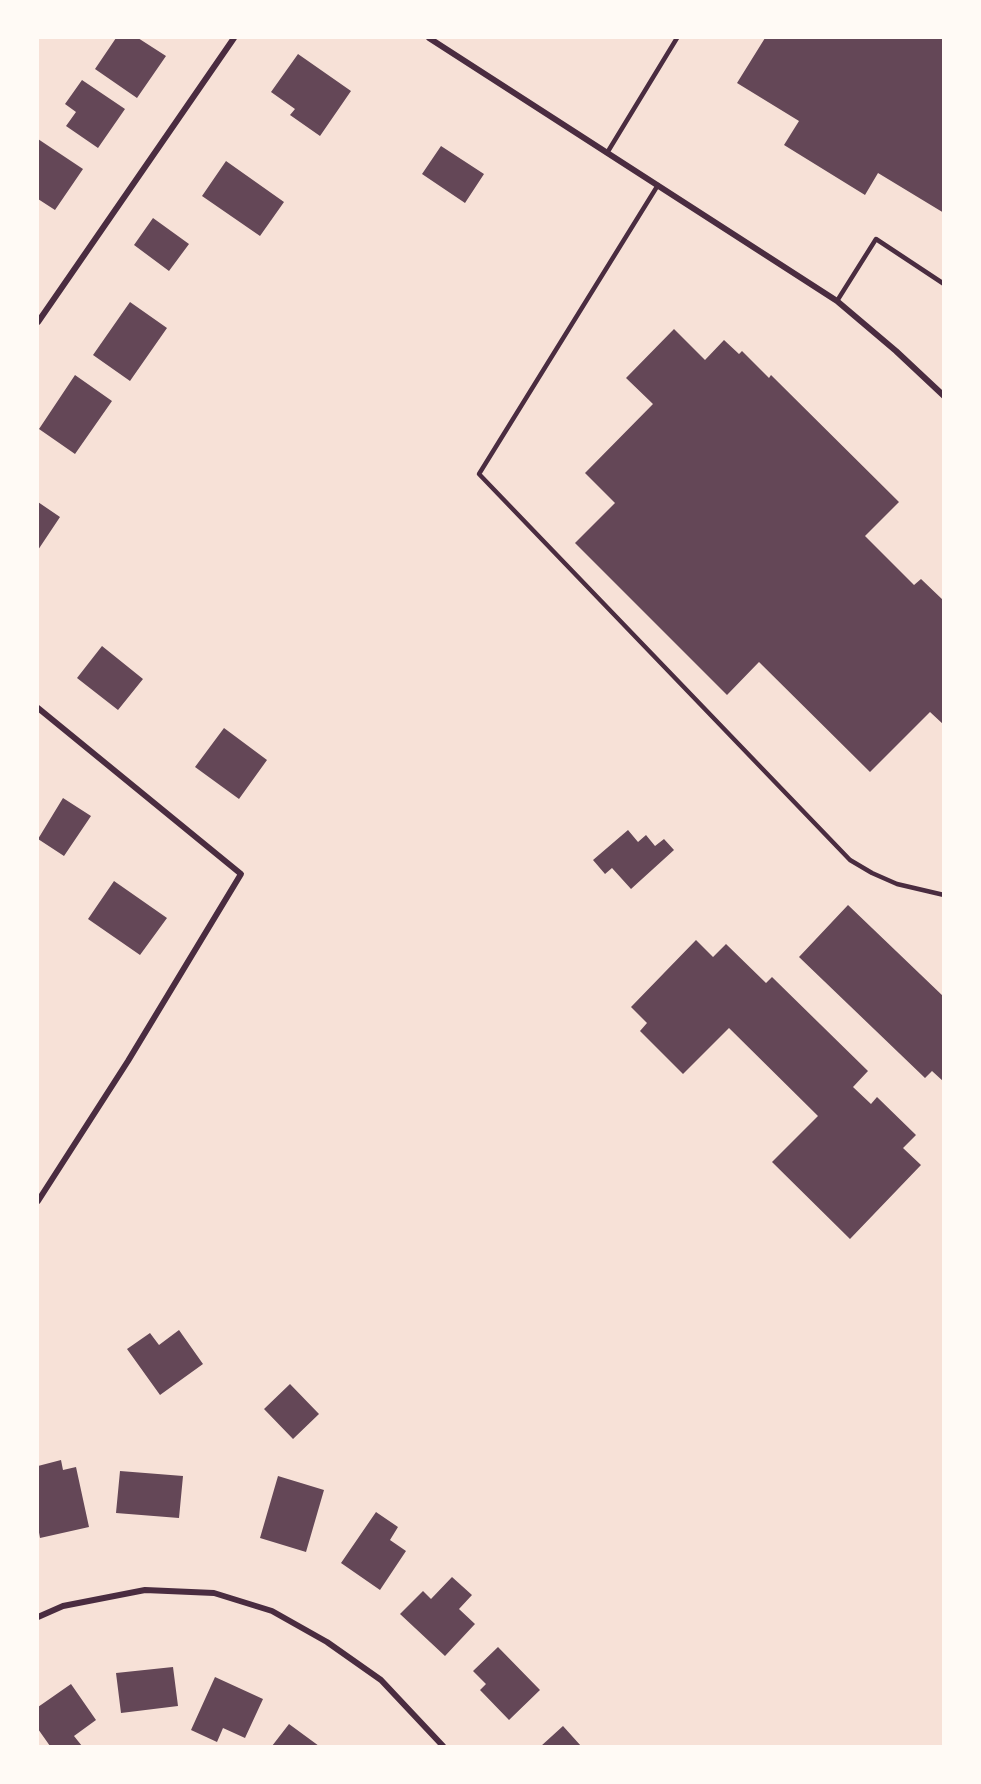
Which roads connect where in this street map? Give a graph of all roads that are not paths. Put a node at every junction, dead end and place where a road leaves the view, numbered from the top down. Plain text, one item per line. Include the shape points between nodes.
1 (234, 38) edge
2 (429, 38) edge
3 (677, 38) edge
4 (607, 153) junction
5 (658, 185) junction
6 (944, 284) edge
7 (837, 301) junction
8 (38, 322) edge
9 (944, 396) edge
10 (38, 708) edge
11 (944, 895) edge
12 (38, 1201) edge
13 (38, 1617) edge
14 (442, 1746) edge

1 - 8 street
2 - 4 street
3 - 4 lane
4 - 5 street
5 - 7 street
5 - 11 lane via 479,474 850,860 897,884
6 - 7 lane via 876,239
7 - 9 street
10 - 12 street via 241,874
13 - 14 street via 63,1606 145,1590 214,1593 272,1611 327,1642 381,1680

